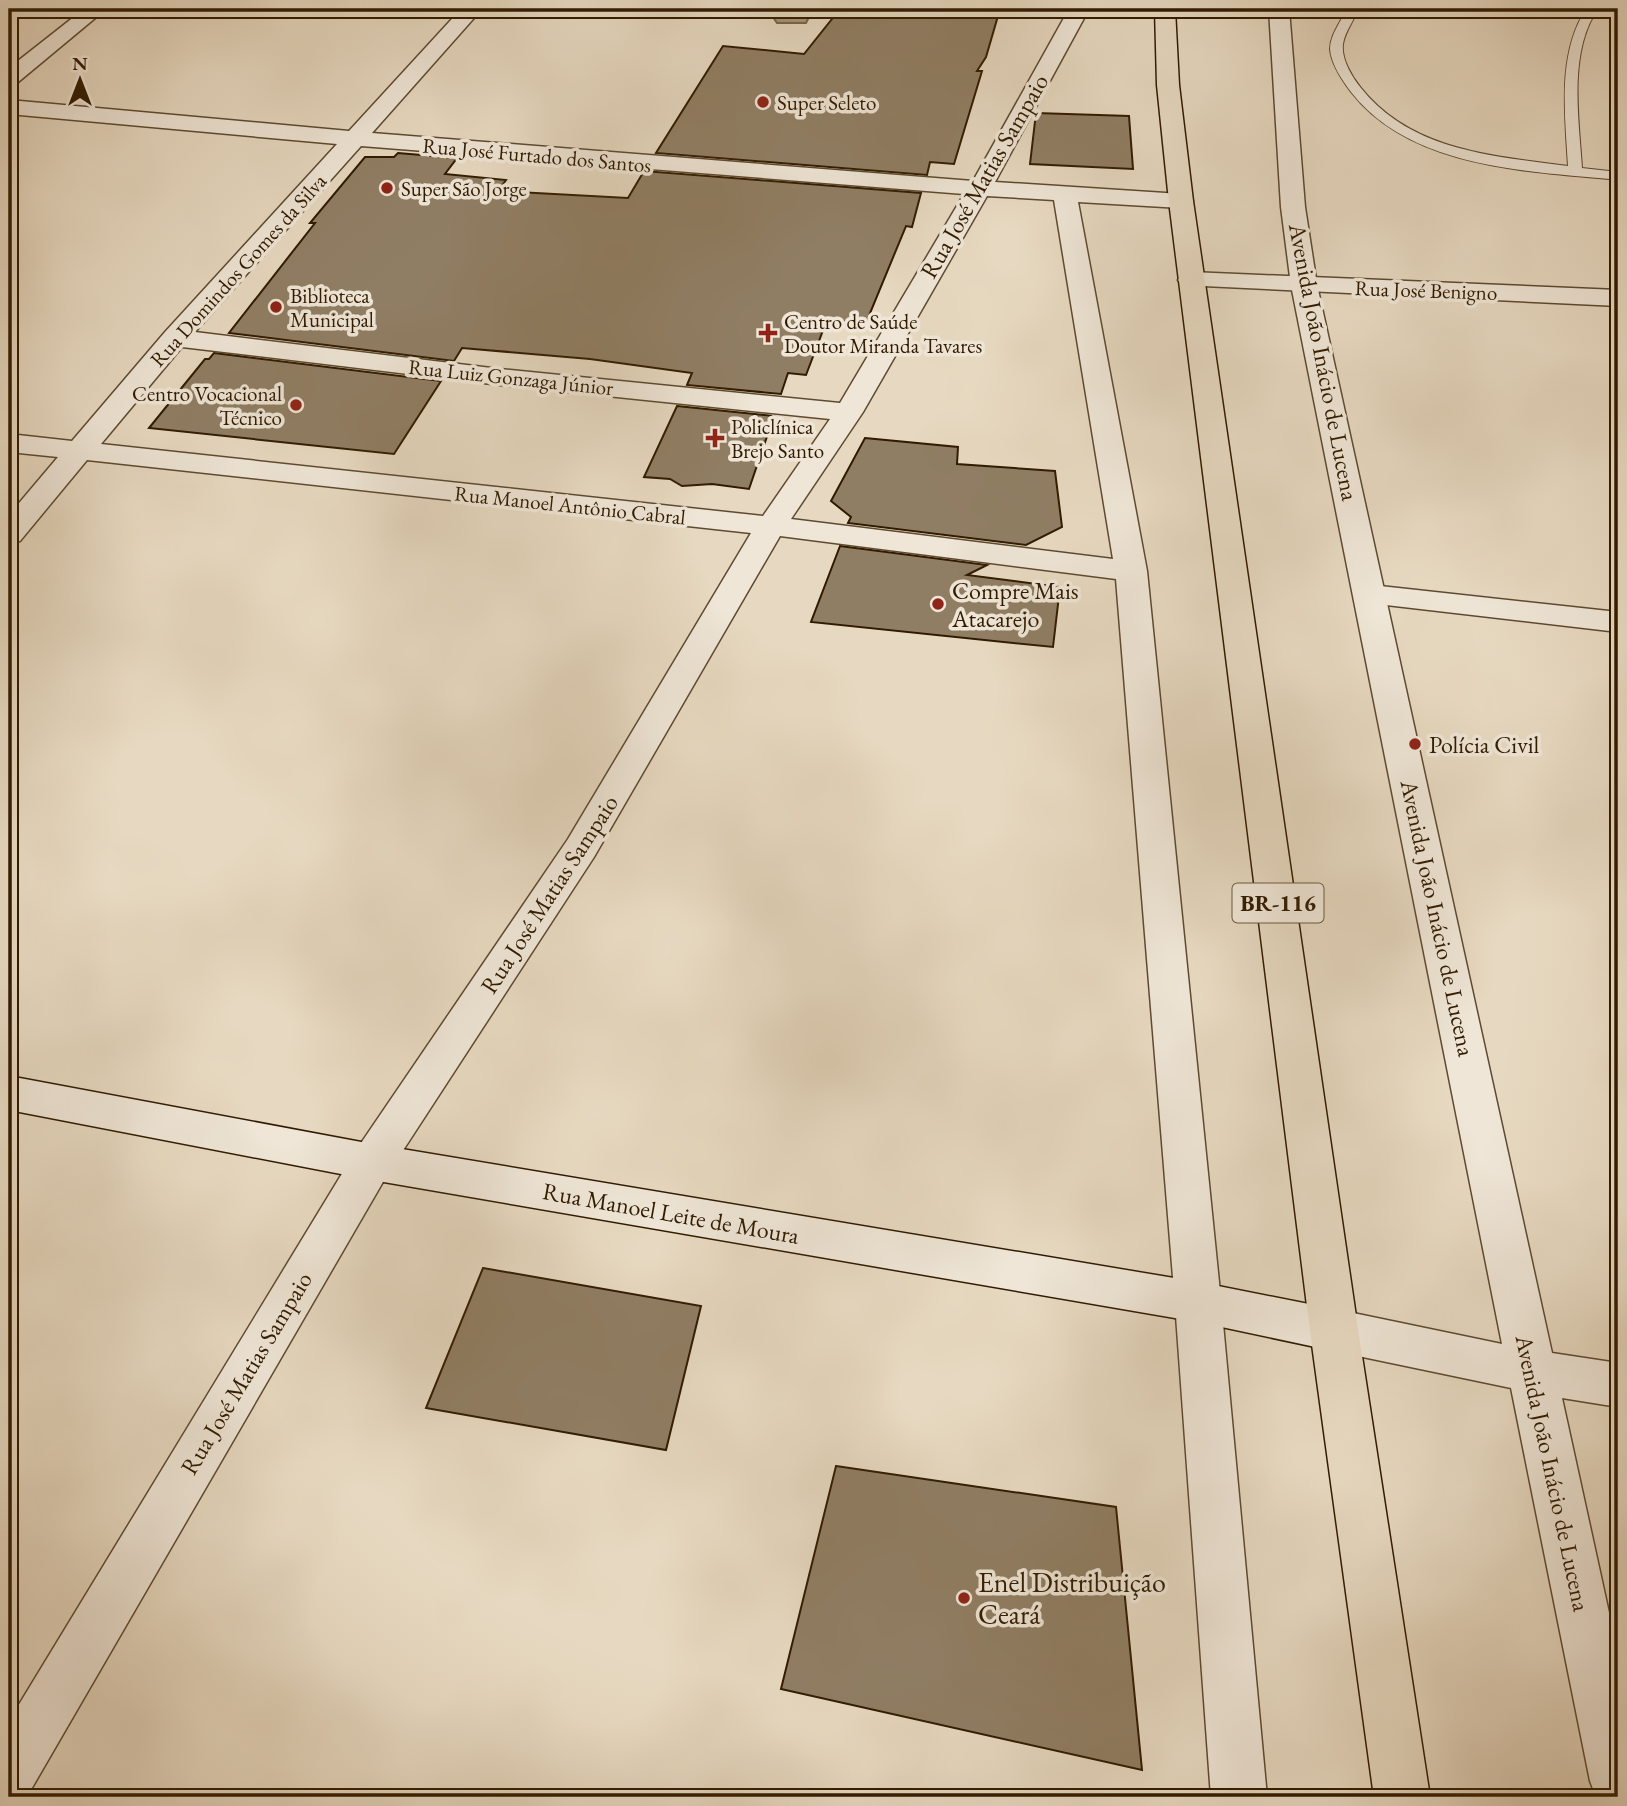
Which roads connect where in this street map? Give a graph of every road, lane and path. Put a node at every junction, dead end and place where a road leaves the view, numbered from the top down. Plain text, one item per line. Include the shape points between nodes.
1 (96, 9) edge
2 (471, 9) edge
3 (1079, 9) edge
4 (1165, 9) edge
5 (1279, 9) edge
6 (1352, 9) edge
7 (1618, 9) edge
8 (9, 78) edge
9 (9, 107) edge
10 (353, 140) junction
11 (1575, 171) junction
12 (1618, 176) edge
13 (981, 188) junction
14 (1065, 194) junction
15 (1181, 201) junction
16 (1191, 280) junction
17 (1304, 285) junction
18 (1618, 298) edge
19 (175, 338) junction
20 (849, 412) junction
21 (9, 443) edge
22 (79, 452) junction
23 (771, 526) junction
24 (9, 534) edge
25 (1131, 570) junction
26 (1371, 595) junction
27 (1618, 622) edge
28 (9, 1093) edge
29 (372, 1162) junction
30 (1198, 1302) junction
31 (1334, 1329) junction
32 (1531, 1371) junction
33 (1618, 1385) edge
34 (9, 1773) edge
35 (1618, 1781) edge
36 (1239, 1797) edge
37 (1402, 1797) edge

1 - 8 street
2 - 10 street, Rua Domindos Gomes da Silva
3 - 13 street, Rua José Matias Sampaio
4 - 15 highway, BR-116
5 - 17 street, Avenida João Inácio de Lucena via 1293,207
6 - 11 lane via 1336,44 1340,59 1358,95 1387,124 1449,150
7 - 11 lane via 1590,12 1573,61
9 - 10 street, Rua José Furtado dos Santos
10 - 13 street, Rua José Furtado dos Santos
10 - 19 street, Rua Domindos Gomes da Silva
11 - 12 lane
13 - 14 street, Rua José Furtado dos Santos
13 - 20 street, Rua José Matias Sampaio
14 - 15 street, Rua José Furtado dos Santos
14 - 25 street
15 - 16 highway, BR-116
16 - 17 street, Rua José Benigno
16 - 31 highway, BR-116
17 - 18 street, Rua José Benigno
17 - 26 street, Avenida João Inácio de Lucena
19 - 20 street, Rua Luiz Gonzaga Júnior
19 - 22 street, Rua Domindos Gomes da Silva
20 - 23 street, Rua José Matias Sampaio
21 - 22 street, Rua Manoel Antônio Cabral
22 - 23 street, Rua Manoel Antônio Cabral
22 - 24 street, Rua Domindos Gomes da Silva
23 - 25 street, Rua Manoel Antônio Cabral
23 - 29 street, Rua José Matias Sampaio via 582,849
25 - 30 street
26 - 27 street
26 - 32 street, Avenida João Inácio de Lucena
28 - 29 street, Rua Manoel Leite de Moura
29 - 30 street, Rua Manoel Leite de Moura
29 - 34 street, Rua José Matias Sampaio
30 - 31 street, Rua Manoel Leite de Moura
30 - 36 street
31 - 32 street, Rua Manoel Leite de Moura
31 - 37 highway, BR-116
32 - 33 street, Rua Manoel Leite de Moura
32 - 35 street, Avenida João Inácio de Lucena

